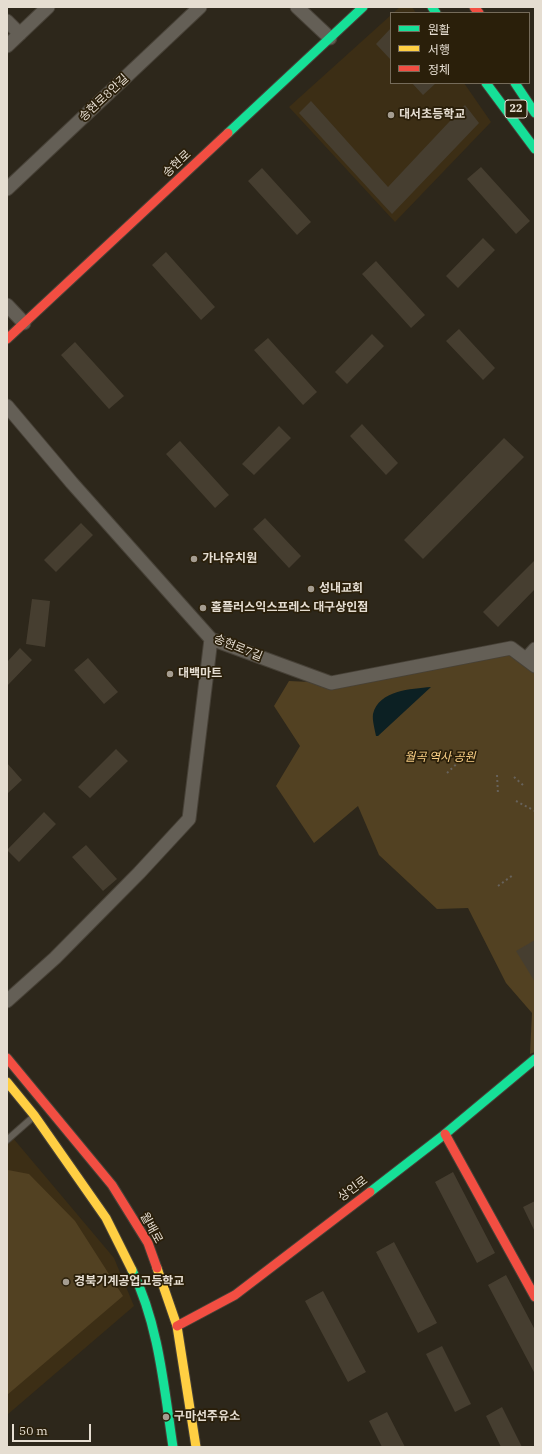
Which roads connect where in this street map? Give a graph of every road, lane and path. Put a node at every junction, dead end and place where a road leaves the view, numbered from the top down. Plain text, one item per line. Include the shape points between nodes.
1 (48, 7) edge
2 (200, 7) edge
3 (297, 7) edge
4 (363, 7) edge
5 (7, 21) edge
6 (20, 34) junction
7 (330, 38) junction
8 (7, 46) edge
9 (487, 84) edge
10 (499, 84) edge
11 (515, 84) edge
12 (535, 113) edge
13 (535, 136) edge
14 (535, 149) edge
15 (7, 190) edge
16 (7, 305) edge
17 (24, 323) junction
18 (7, 339) edge
19 (7, 406) edge
20 (211, 639) junction
21 (535, 649) edge
22 (530, 662) edge
23 (468, 753) dead end
24 (447, 773) dead end
25 (497, 774) dead end
26 (514, 777) dead end
27 (523, 785) dead end
28 (498, 794) dead end
29 (516, 801) dead end
30 (535, 811) edge
31 (513, 875) dead end
32 (498, 886) dead end
33 (7, 1001) edge
34 (7, 1058) edge
35 (535, 1059) edge
36 (7, 1082) edge
37 (34, 1115) junction
38 (446, 1134) junction
39 (7, 1140) edge
40 (535, 1297) edge
41 (176, 1326) junction
42 (173, 1447) edge
43 (196, 1447) edge

1 - 6 street
2 - 15 street, 송현로8안길
3 - 7 street
4 - 7 main road, 송현로
5 - 6 street
6 - 8 street
7 - 17 main road, 송현로
9 - 14 main road
10 - 13 main road, 22
11 - 12 main road, 22
16 - 17 street
17 - 18 main road, 송현로
19 - 20 street, 송현로7길
20 - 22 street, 송현로7길 via 331,683 511,648
20 - 33 street via 189,819 139,874 55,958
21 - 22 street
23 - 24 path
25 - 28 path
26 - 27 path
29 - 30 path
31 - 32 path
34 - 41 main road, 월배로 via 112,1185 148,1243
35 - 38 main road, 상인로
36 - 37 main road
37 - 39 lane
37 - 42 main road via 106,1218 135,1276 150,1316
38 - 40 main road
38 - 41 main road, 상인로 via 235,1294
41 - 43 main road, 월배로

